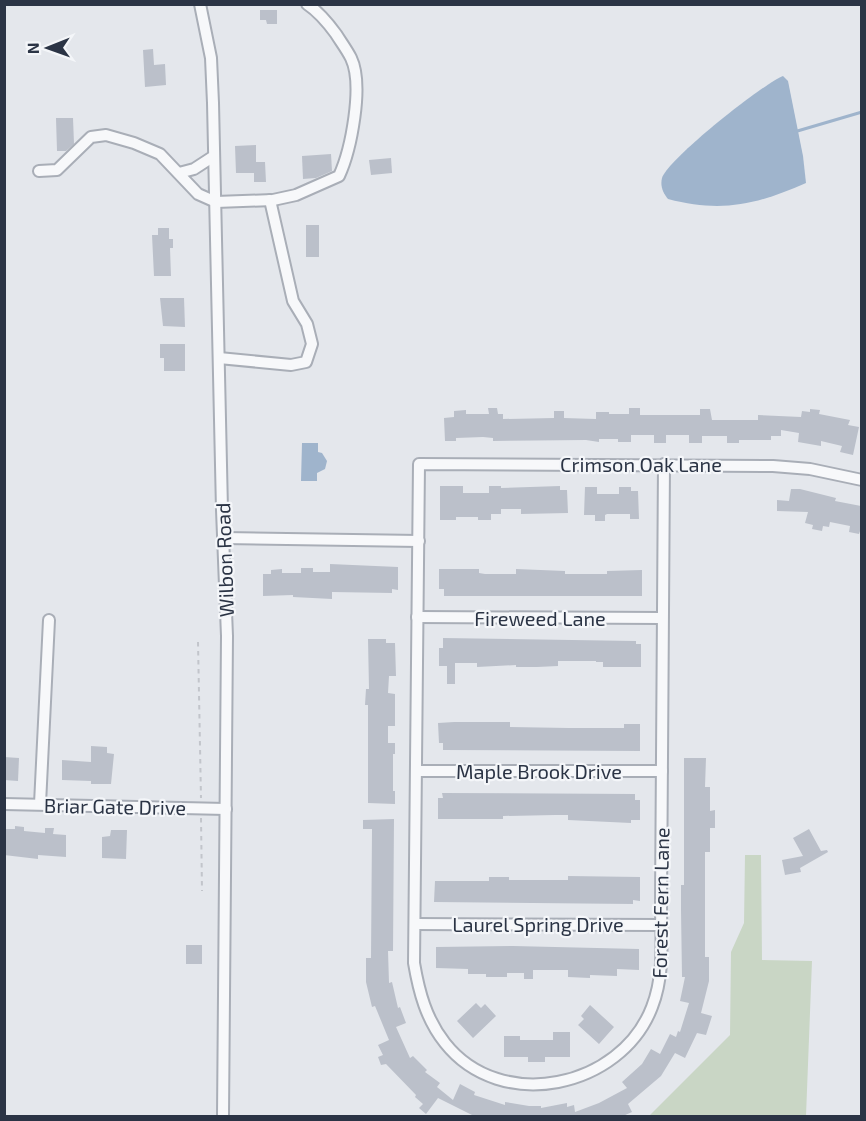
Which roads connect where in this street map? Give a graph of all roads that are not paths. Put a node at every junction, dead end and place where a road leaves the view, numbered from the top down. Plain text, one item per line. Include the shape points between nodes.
1 (200, 4) edge
2 (307, 4) edge
3 (214, 156) junction
4 (39, 171) dead end
5 (179, 173) junction
6 (270, 200) junction
7 (216, 202) junction
8 (219, 358) junction
9 (419, 464) joint
10 (664, 464) junction
11 (861, 480) edge
12 (224, 538) junction
13 (419, 541) junction
14 (417, 617) junction
15 (662, 618) junction
16 (49, 620) dead end
17 (416, 771) junction
18 (662, 771) junction
19 (4, 804) edge
20 (40, 804) junction
21 (226, 809) junction
22 (415, 924) junction
23 (661, 925) junction
24 (223, 1116) edge

1 - 3 street, Wilbon Road via 211,58
2 - 6 street via 328,24 352,59 357,95 350,143 339,176 296,195
3 - 5 street via 194,170
3 - 7 street, Wilbon Road
4 - 5 street via 57,170 91,136 106,135 160,154
5 - 7 street via 198,194
6 - 7 street
6 - 8 street via 293,302 307,324 312,344 306,362 291,365
7 - 8 street, Wilbon Road
8 - 12 street, Wilbon Road
9 - 10 street, Crimson Oak Lane
9 - 13 street, Forest Fern Lane
10 - 11 street, Crimson Oak Lane via 810,469
10 - 15 street, Forest Fern Lane
12 - 13 street
12 - 21 street, Wilbon Road
13 - 14 street, Forest Fern Lane
14 - 15 street, Fireweed Lane
14 - 17 street, Forest Fern Lane
15 - 18 street, Forest Fern Lane
16 - 20 street
17 - 18 street, Maple Brook Drive
17 - 22 street, Forest Fern Lane
18 - 23 street, Forest Fern Lane
19 - 20 street, Briar Gate Drive
20 - 21 street, Briar Gate Drive
21 - 24 street, Wilbon Road
22 - 23 street, Laurel Spring Drive
22 - 23 street, Forest Fern Lane via 417,985 424,1007 446,1044 476,1069 497,1078 542,1085 592,1072 616,1057 635,1036 652,1009 659,986

